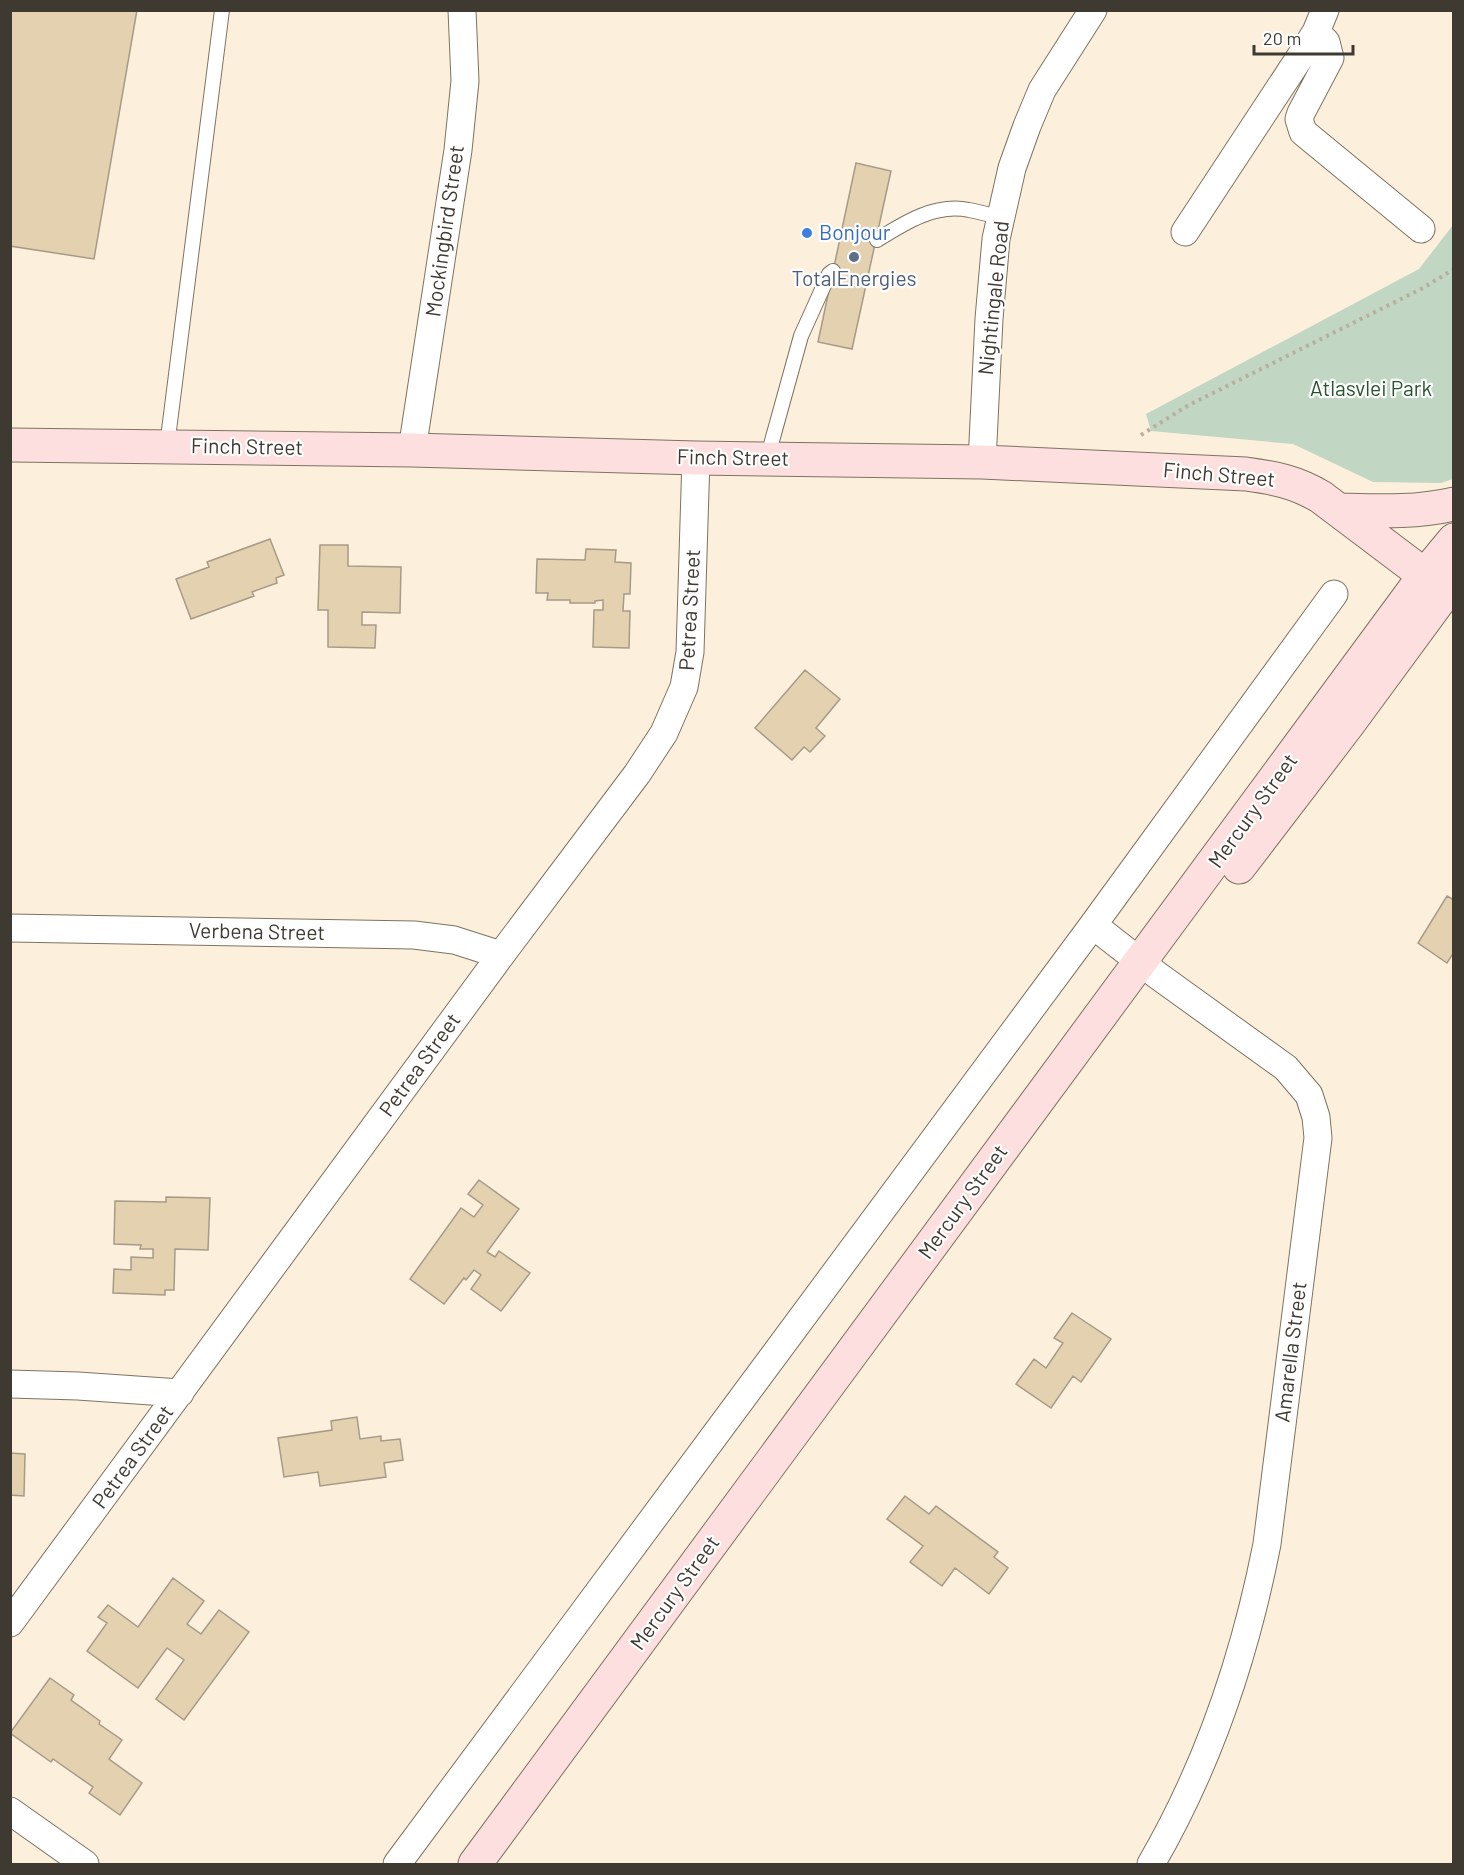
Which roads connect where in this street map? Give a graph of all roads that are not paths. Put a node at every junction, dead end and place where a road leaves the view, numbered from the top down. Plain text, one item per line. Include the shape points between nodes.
1 (222, 10) edge
2 (462, 10) edge
3 (1093, 10) edge
4 (1321, 21) edge
5 (1001, 218) junction
6 (1421, 229) dead end
7 (1185, 232) dead end
8 (877, 240) dead end
9 (833, 271) dead end
10 (10, 445) edge
11 (167, 446) junction
12 (412, 450) junction
13 (696, 458) junction
14 (766, 459) junction
15 (982, 462) junction
16 (1454, 504) edge
17 (1339, 510) junction
18 (1454, 540) edge
19 (1441, 582) edge
20 (1334, 594) dead end
21 (1093, 925) junction
22 (10, 928) edge
23 (501, 954) junction
24 (1149, 968) junction
25 (10, 1384) edge
26 (180, 1393) junction
27 (10, 1623) edge
28 (10, 1811) edge
29 (85, 1864) edge
30 (397, 1864) edge
31 (475, 1864) edge
32 (501, 1864) edge
33 (1151, 1864) edge

1 - 11 lane
2 - 12 street, Mockingbird Street via 465,81 458,150
3 - 5 street, Nightingale Road via 1042,90 1012,168
4 - 6 street via 1330,58 1301,113 1303,132
4 - 7 street
5 - 8 lane via 966,209 937,210 911,219
5 - 15 street, Nightingale Road via 989,319
9 - 14 lane via 801,336
10 - 11 street, Finch Street
11 - 12 street, Finch Street
12 - 13 street, Finch Street
13 - 14 street, Finch Street
13 - 23 street, Petrea Street via 690,651 684,687 664,733 637,774
14 - 15 street, Finch Street
15 - 17 street, Finch Street via 1246,474 1303,486
16 - 17 street via 1406,512
17 - 19 street, Finch Street
18 - 19 street, Mercury Street
19 - 24 street, Mercury Street
20 - 21 street
21 - 24 street, Amarella Street
21 - 30 street
22 - 23 street, Verbena Street via 414,935 454,940
23 - 26 street, Petrea Street
24 - 31 street, Mercury Street
24 - 32 street, Mercury Street
24 - 33 street, Amarella Street via 1286,1068 1309,1095 1318,1138 1267,1544 1256,1600 1198,1773
25 - 26 street
26 - 27 street, Petrea Street
28 - 29 street

